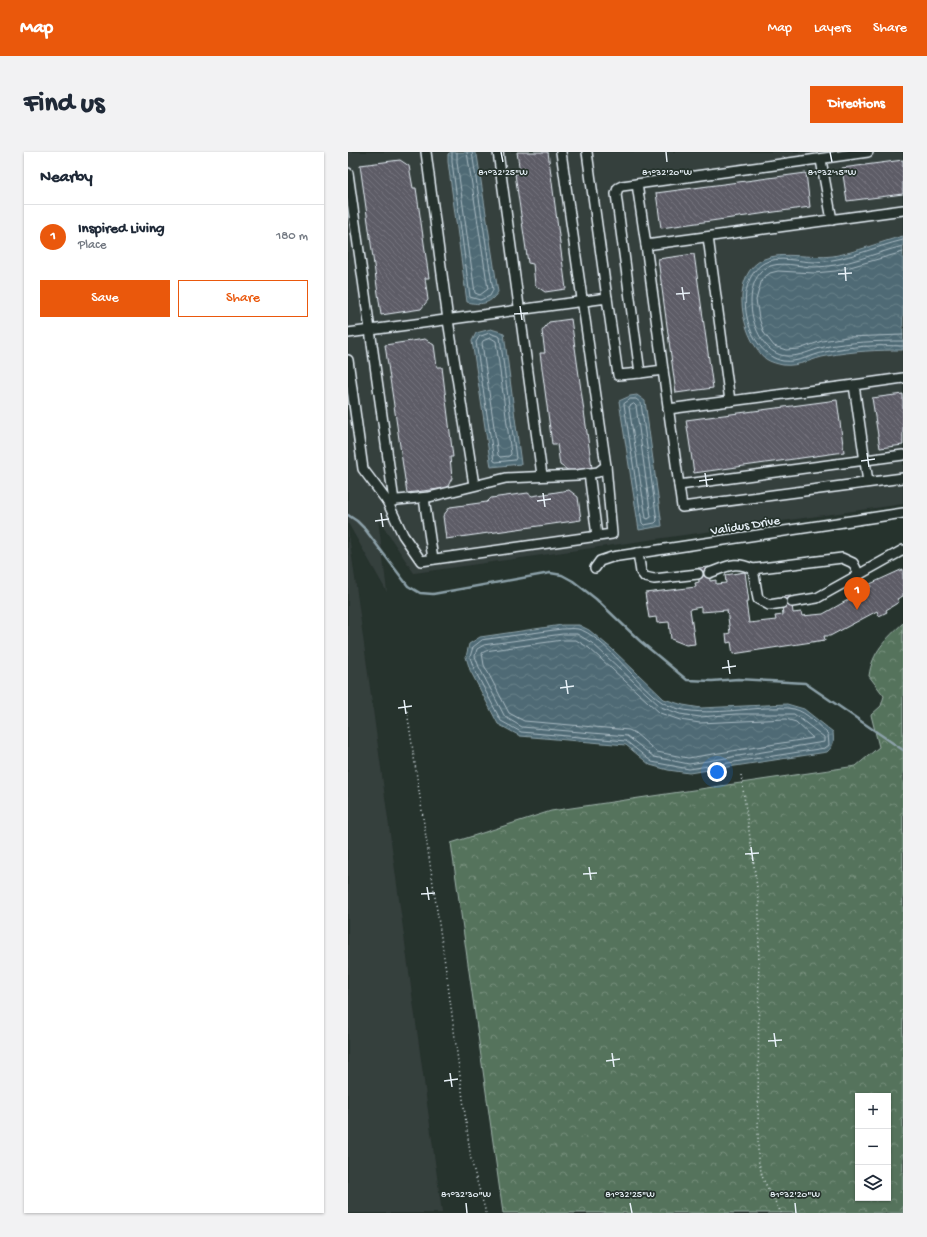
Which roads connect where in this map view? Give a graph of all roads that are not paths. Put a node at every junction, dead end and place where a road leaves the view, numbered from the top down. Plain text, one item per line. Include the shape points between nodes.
1 (426, 152) edge
2 (498, 152) edge
3 (561, 152) edge
4 (587, 152) edge
5 (868, 152) edge
6 (822, 160) junction
7 (348, 174) edge
8 (637, 184) junction
9 (903, 210) edge
10 (832, 220) junction
11 (708, 237) junction
12 (646, 245) junction
13 (606, 298) junction
14 (582, 302) junction
15 (520, 310) junction
16 (448, 320) junction
17 (370, 330) junction
18 (348, 333) edge
19 (348, 360) edge
20 (663, 370) junction
21 (640, 373) junction
22 (903, 378) edge
23 (854, 385) junction
24 (730, 401) junction
25 (668, 409) junction
26 (903, 455) edge
27 (864, 460) junction
28 (606, 466) junction
29 (589, 473) junction
30 (542, 475) junction
31 (903, 478) edge
32 (868, 482) junction
33 (474, 485) junction
34 (679, 485) junction
35 (424, 498) junction
36 (391, 501) junction
37 (903, 513) edge
38 (597, 536) junction
39 (903, 550) edge
40 (638, 553) junction
41 (433, 559) junction
42 (595, 568) dead end
43 (753, 569) junction
44 (709, 573) dead end
45 (698, 574) dead end
46 (859, 575) junction
47 (792, 602) dead end
48 (782, 603) dead end

1 - 16 street
2 - 15 street
3 - 14 street
4 - 13 street
5 - 6 street
6 - 8 street
6 - 10 street
7 - 17 street
8 - 12 street
8 - 21 street via 622,186 616,194
9 - 10 street
10 - 11 street
11 - 12 street
11 - 24 street
12 - 20 street
13 - 14 street
13 - 21 street via 618,375
14 - 15 street
14 - 28 street
15 - 16 street
15 - 30 street
16 - 17 street
16 - 33 street
17 - 18 street
17 - 36 street
19 - 36 street via 363,469
20 - 21 street
20 - 25 street
22 - 23 street
23 - 24 street
23 - 27 street
24 - 25 street
25 - 34 street
26 - 27 street
27 - 32 street
27 - 34 street
28 - 29 street via 598,472
28 - 38 street via 612,534
29 - 30 street
29 - 38 street
30 - 33 street via 506,478
31 - 32 street
32 - 34 street via 682,507
33 - 35 street
35 - 36 street
35 - 41 street
36 - 41 street via 403,535 421,561
37 - 40 street, Validus Drive
38 - 41 street
39 - 46 street
40 - 42 street, Validus Drive via 600,561
40 - 45 street via 644,577 654,580
43 - 44 street via 743,564 734,564
43 - 46 street via 842,558 853,563
43 - 48 street via 758,599 769,605
46 - 47 street via 817,598

